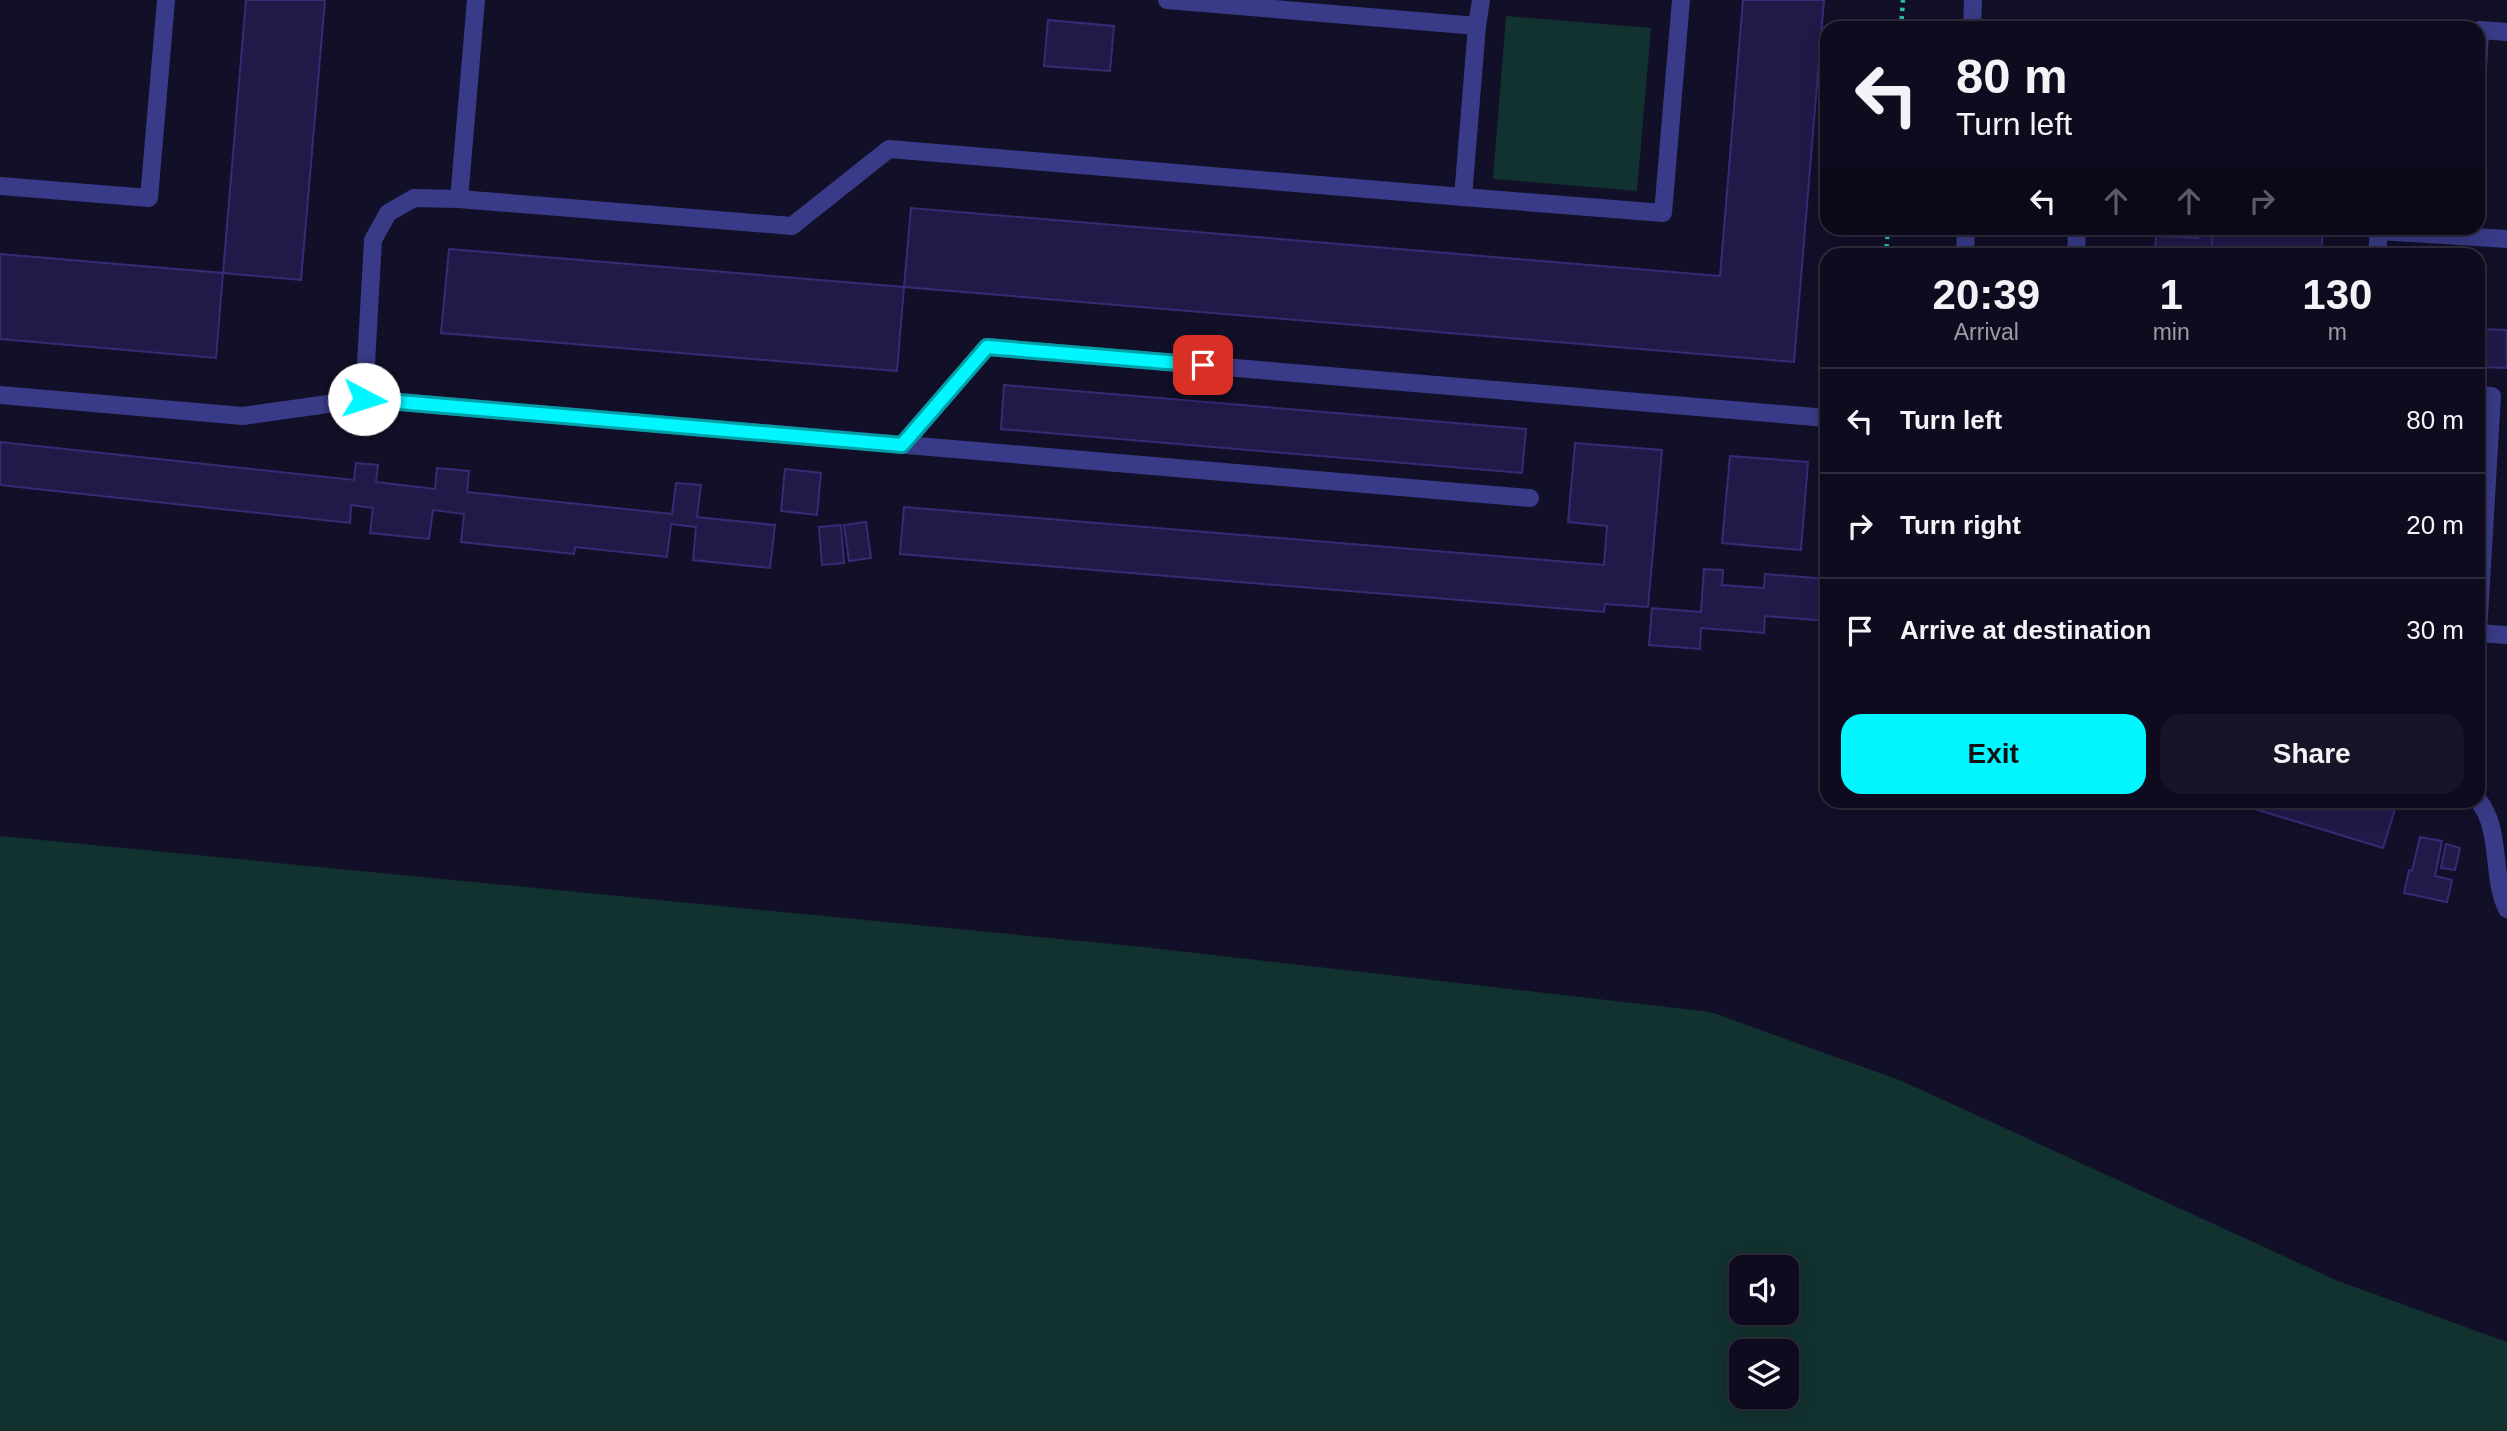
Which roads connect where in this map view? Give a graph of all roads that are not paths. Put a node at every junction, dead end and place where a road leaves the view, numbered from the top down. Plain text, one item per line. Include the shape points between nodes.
1 (166, 0) edge
2 (476, 0) edge
3 (1167, 0) edge
4 (1481, 0) edge
5 (1681, 0) edge
6 (1973, 0) edge
7 (1972, 21) edge
8 (1477, 26) junction
9 (2485, 30) edge
10 (2507, 32) edge
11 (0, 186) edge
12 (1462, 197) junction
13 (459, 199) junction
14 (2485, 235) edge
15 (2507, 239) edge
16 (0, 395) edge
17 (2485, 396) edge
18 (364, 399) junction
19 (1820, 417) edge
20 (902, 445) junction
21 (1530, 498) dead end
22 (2485, 514) edge
23 (2485, 633) edge
24 (2507, 635) edge
25 (2483, 808) edge
26 (2507, 909) edge

1 - 11 street via 149,198
2 - 13 street
3 - 8 street
4 - 8 street
5 - 12 street via 1663,213
6 - 7 street
8 - 12 street
9 - 10 street
12 - 13 street via 890,149 792,226
13 - 18 street via 414,198 388,213 373,240
14 - 15 street
16 - 18 street via 243,416
17 - 22 street via 2492,396
18 - 20 street
19 - 20 street via 987,347
20 - 21 street
23 - 24 street
25 - 26 street via 2490,821 2498,883

